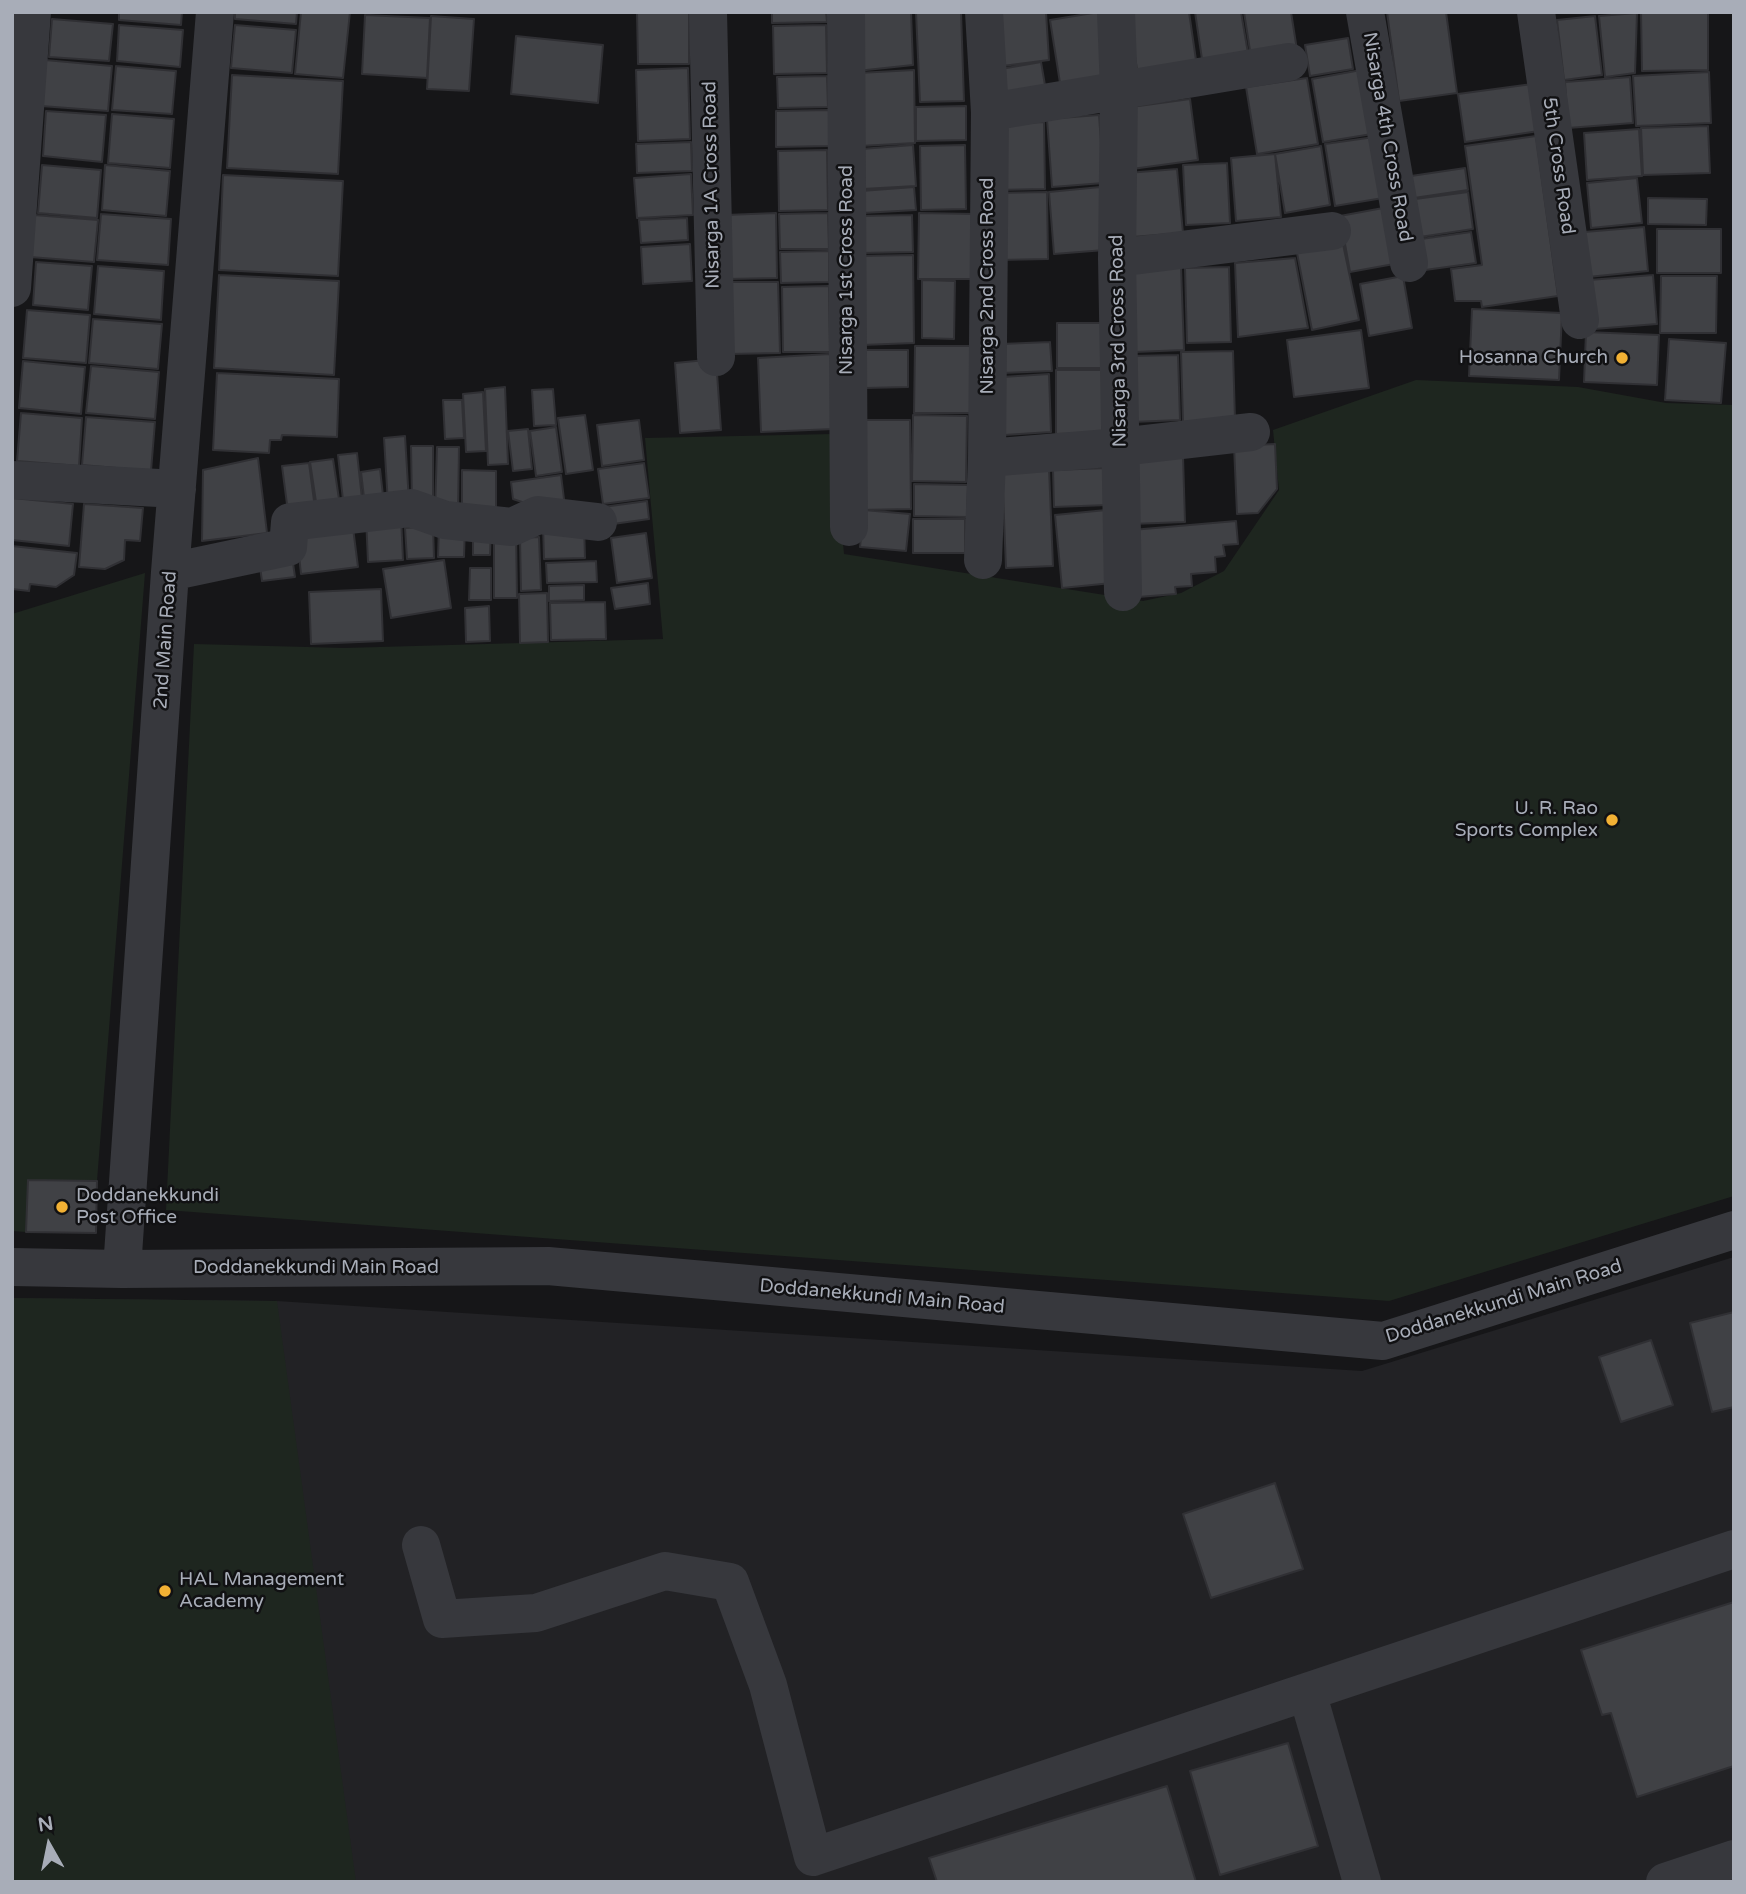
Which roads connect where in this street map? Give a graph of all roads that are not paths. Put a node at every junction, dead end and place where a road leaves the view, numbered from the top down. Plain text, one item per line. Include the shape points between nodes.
1 (32, 12) edge
2 (215, 12) edge
3 (708, 12) edge
4 (845, 12) edge
5 (984, 12) edge
6 (1116, 12) edge
7 (1365, 12) edge
8 (1536, 12) edge
9 (1289, 62) dead end
10 (1119, 90) junction
11 (990, 112) junction
12 (1332, 232) dead end
13 (1117, 258) junction
14 (1409, 262) dead end
15 (12, 288) edge
16 (1580, 320) dead end
17 (716, 357) dead end
18 (1251, 432) dead end
19 (1120, 447) junction
20 (987, 458) junction
21 (12, 480) edge
22 (177, 489) junction
23 (598, 522) dead end
24 (849, 527) dead end
25 (983, 560) dead end
26 (170, 572) junction
27 (1123, 592) dead end
28 (1734, 1230) edge
29 (12, 1267) edge
30 (122, 1269) junction
31 (421, 1545) dead end
32 (1734, 1549) edge
33 (1307, 1692) junction
34 (1734, 1859) edge
35 (1686, 1879) edge
36 (1362, 1882) edge

1 - 15 street
2 - 22 street, 2nd Main Road
3 - 17 street, Nisarga 1A Cross Road
4 - 24 street, Nisarga 1st Cross Road
5 - 11 street, Nisarga 2nd Cross Road
6 - 10 street, Nisarga 3rd Cross Road
7 - 14 street, Nisarga 4th Cross Road
8 - 16 street, 5th Cross Road
9 - 10 street
10 - 11 street
10 - 13 street, Nisarga 3rd Cross Road
11 - 20 street, Nisarga 2nd Cross Road
12 - 13 street
13 - 19 street, Nisarga 3rd Cross Road
18 - 19 street
19 - 20 street
19 - 27 street, Nisarga 3rd Cross Road
20 - 25 street, Nisarga 2nd Cross Road
21 - 22 street
22 - 26 street, 2nd Main Road
23 - 26 street via 538,514 512,527 445,520 411,508 290,522 288,547
26 - 30 street, 2nd Main Road
28 - 30 street, Doddanekkundi Main Road via 1383,1341 548,1266
29 - 30 street, Doddanekkundi Main Road
31 - 33 street via 442,1619 536,1613 666,1571 730,1582 768,1685 813,1857
32 - 33 street
33 - 36 street
34 - 35 street

